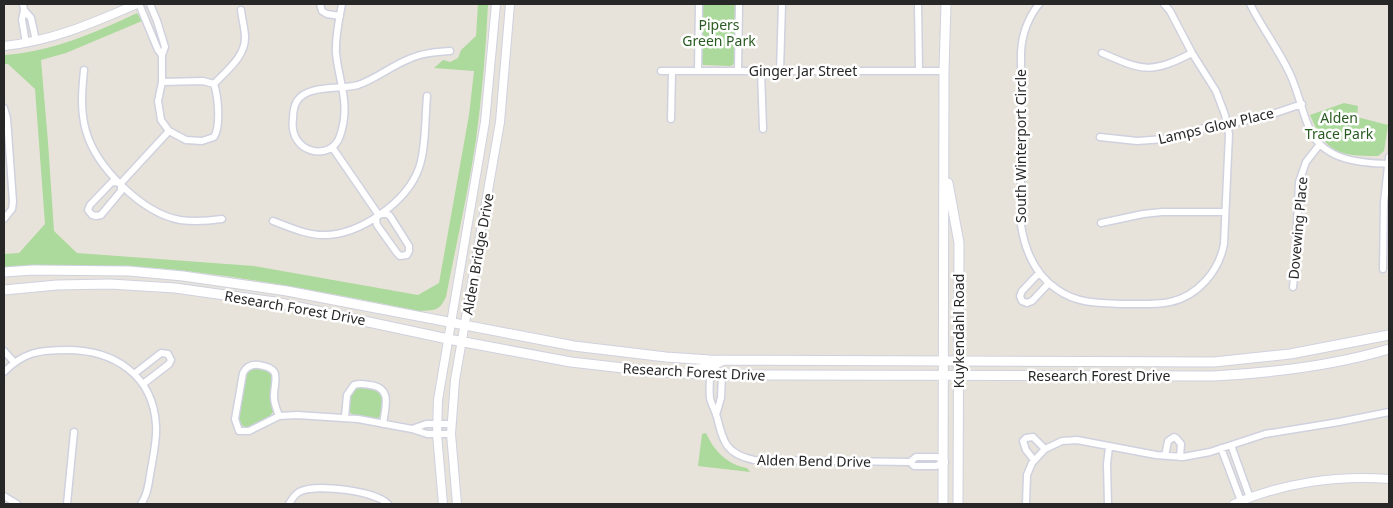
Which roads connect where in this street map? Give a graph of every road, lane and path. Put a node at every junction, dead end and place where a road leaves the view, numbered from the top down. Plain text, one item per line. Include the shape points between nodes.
1 (138, 4) edge
2 (150, 4) edge
3 (320, 4) edge
4 (342, 4) edge
5 (496, 4) edge
6 (510, 4) edge
7 (699, 4) edge
8 (739, 4) edge
9 (782, 4) edge
10 (918, 4) edge
11 (946, 4) edge
12 (1039, 4) edge
13 (1164, 4) edge
14 (1250, 4) edge
15 (23, 7) edge
16 (241, 10) dead end
17 (340, 16) junction
18 (36, 41) junction
19 (26, 43) junction
20 (4, 46) edge
21 (450, 51) dead end
22 (1102, 53) dead end
23 (1192, 53) junction
24 (162, 56) junction
25 (84, 70) dead end
26 (661, 71) dead end
27 (672, 71) junction
28 (698, 71) junction
29 (738, 71) junction
30 (761, 71) junction
31 (780, 71) junction
32 (919, 71) junction
33 (944, 71) junction
34 (162, 82) junction
35 (214, 84) junction
36 (344, 88) junction
37 (427, 96) dead end
38 (1302, 104) junction
39 (4, 108) edge
40 (672, 119) dead end
41 (1227, 124) junction
42 (763, 129) dead end
43 (169, 131) junction
44 (1100, 137) dead end
45 (1320, 144) junction
46 (332, 147) junction
47 (944, 160) junction
48 (1389, 162) edge
49 (121, 183) junction
50 (1225, 212) junction
51 (378, 214) junction
52 (4, 219) edge
53 (222, 219) dead end
54 (273, 221) dead end
55 (1101, 223) dead end
56 (1382, 269) dead end
57 (4, 272) edge
58 (1039, 273) junction
59 (1048, 283) junction
60 (1293, 287) dead end
61 (4, 290) edge
62 (452, 323) junction
63 (465, 326) junction
64 (1389, 335) edge
65 (448, 339) junction
66 (462, 342) junction
67 (1389, 349) edge
68 (4, 351) edge
69 (723, 360) junction
70 (756, 360) junction
71 (944, 361) junction
72 (959, 361) junction
73 (14, 362) junction
74 (4, 372) edge
75 (675, 373) junction
76 (134, 374) junction
77 (710, 375) junction
78 (722, 375) junction
79 (958, 375) junction
80 (944, 376) junction
81 (143, 384) junction
82 (1389, 412) edge
83 (716, 414) junction
84 (279, 416) junction
85 (345, 417) junction
86 (383, 424) junction
87 (437, 424) junction
88 (452, 424) junction
89 (412, 429) junction
90 (74, 432) dead end
91 (437, 434) junction
92 (451, 434) junction
93 (1231, 445) junction
94 (1109, 447) junction
95 (1045, 448) junction
96 (1221, 448) junction
97 (1165, 456) junction
98 (1180, 457) junction
99 (1034, 460) junction
100 (944, 462) junction
101 (1389, 479) edge
102 (4, 496) edge
103 (1250, 498) junction
104 (145, 503) edge
105 (1238, 503) edge
106 (18, 504) edge
107 (67, 504) edge
108 (289, 504) edge
109 (388, 504) edge
110 (443, 504) edge
111 (457, 504) edge
112 (943, 504) edge
113 (958, 504) edge
114 (1026, 504) edge
115 (1108, 504) edge

1 - 18 street via 84,27
1 - 24 street
2 - 24 street via 161,33
3 - 17 street via 322,11
4 - 17 street
5 - 62 street, Alden Bridge Drive via 485,122
6 - 63 street, Alden Bridge Drive via 500,122
7 - 28 street
8 - 29 street
9 - 31 street
10 - 32 street
11 - 33 main road, Kuykendahl Road
12 - 58 street, South Winterport Circle via 1027,24 1022,41 1021,225 1026,249
13 - 23 street, South Winterport Circle
14 - 38 street via 1286,65
15 - 18 street via 30,18
15 - 19 street
16 - 35 street via 245,38 241,53
17 - 36 street via 336,54
18 - 19 street
19 - 20 street
21 - 36 street via 418,55 358,85
22 - 23 street via 1130,66 1149,68 1165,66
23 - 41 street, South Winterport Circle via 1219,97
24 - 34 street
25 - 49 street via 82,103 86,132 100,160
26 - 27 street, Ginger Jar Street
27 - 28 street, Ginger Jar Street
27 - 40 street
28 - 29 street, Ginger Jar Street
29 - 30 street, Ginger Jar Street
30 - 31 street, Ginger Jar Street
30 - 42 street
31 - 32 street, Ginger Jar Street
32 - 33 street, Ginger Jar Street
33 - 47 main road, Kuykendahl Road
34 - 35 street via 203,81
34 - 43 street via 157,107
35 - 43 street via 218,127 214,137 202,141 186,140
36 - 46 street via 340,136
36 - 46 street via 307,92 296,102 293,114 292,128 298,142 311,150
37 - 51 street via 420,167 408,189
38 - 41 street, Lamps Glow Place via 1261,118
38 - 45 street via 1312,134
39 - 52 street via 14,202
41 - 44 street, Lamps Glow Place via 1157,140
41 - 50 street, South Winterport Circle
43 - 49 street
45 - 48 street via 1344,159
45 - 60 street, Dovewing Place via 1306,162 1299,182
46 - 51 street
47 - 71 main road, Kuykendahl Road
47 - 72 main road, Kuykendahl Road via 959,243
48 - 56 street
49 - 49 street via 121,192 101,215 90,214 90,205 112,182
49 - 53 street via 145,204 167,216 194,221
50 - 55 street via 1162,212
50 - 59 street, South Winterport Circle via 1224,244 1217,265 1198,288 1178,300 1152,304 1090,302 1065,295
51 - 51 street via 377,225 396,253 407,255 409,246 390,216
51 - 54 street via 357,228 334,235 312,234
57 - 62 main road, Research Forest Drive via 129,270 173,275 287,291
58 - 59 street, South Winterport Circle
58 - 59 street via 1022,291 1022,301 1032,301
61 - 65 main road, Research Forest Drive via 110,284 175,288 275,302
62 - 63 main road, Research Forest Drive
62 - 65 street, Alden Bridge Drive
63 - 66 street, Alden Bridge Drive
63 - 69 main road, Research Forest Drive via 603,350
64 - 72 main road, Research Forest Drive via 1290,354 1214,362
65 - 66 main road, Research Forest Drive
65 - 87 street, Alden Bridge Drive
66 - 75 main road, Research Forest Drive via 578,363
66 - 88 street, Alden Bridge Drive
67 - 79 main road, Research Forest Drive via 1292,369 1227,375
68 - 73 street
69 - 70 main road, Research Forest Drive
69 - 75 main road via 709,368 684,369
70 - 71 main road, Research Forest Drive
70 - 77 main road via 746,365 720,367
71 - 72 main road, Research Forest Drive
71 - 80 main road, Kuykendahl Road
72 - 79 main road, Kuykendahl Road
73 - 74 street
73 - 76 street via 40,351 81,350 118,361
75 - 77 main road, Research Forest Drive
76 - 81 street
76 - 81 street via 162,353 168,354 170,364
77 - 78 main road, Research Forest Drive
77 - 83 street, Alden Bend Drive via 710,398
78 - 80 main road, Research Forest Drive
78 - 83 street, Alden Bend Drive via 721,398
79 - 80 main road, Research Forest Drive
79 - 113 main road, Kuykendahl Road
80 - 100 main road, Kuykendahl Road
81 - 104 street via 154,410 157,428
82 - 93 street via 1265,434
83 - 100 street, Alden Bend Drive via 721,438 728,448 743,458 910,462 914,466 936,466
84 - 84 street via 274,397 275,373 269,367 249,366 242,373 235,419 239,431 249,432
84 - 85 street
85 - 86 street
85 - 86 street via 347,394 354,385 377,386 382,388 386,398
86 - 89 street
87 - 88 street
87 - 89 street
87 - 91 street, Alden Bridge Drive
88 - 92 street, Alden Bridge Drive
89 - 91 street
90 - 107 street
91 - 92 street
91 - 110 street, Alden Bridge Drive
92 - 111 street, Alden Bridge Drive
93 - 96 street
93 - 103 street
94 - 95 street via 1070,440
94 - 97 street
94 - 115 street
95 - 99 street
95 - 99 street via 1033,437 1026,438 1024,446
96 - 98 street
96 - 105 street
97 - 98 street
97 - 98 street via 1168,441 1174,437 1181,444
99 - 114 street via 1027,475
100 - 112 main road, Kuykendahl Road
101 - 103 street via 1318,481
102 - 106 street
103 - 105 street
108 - 109 street via 300,491 321,489 360,493

